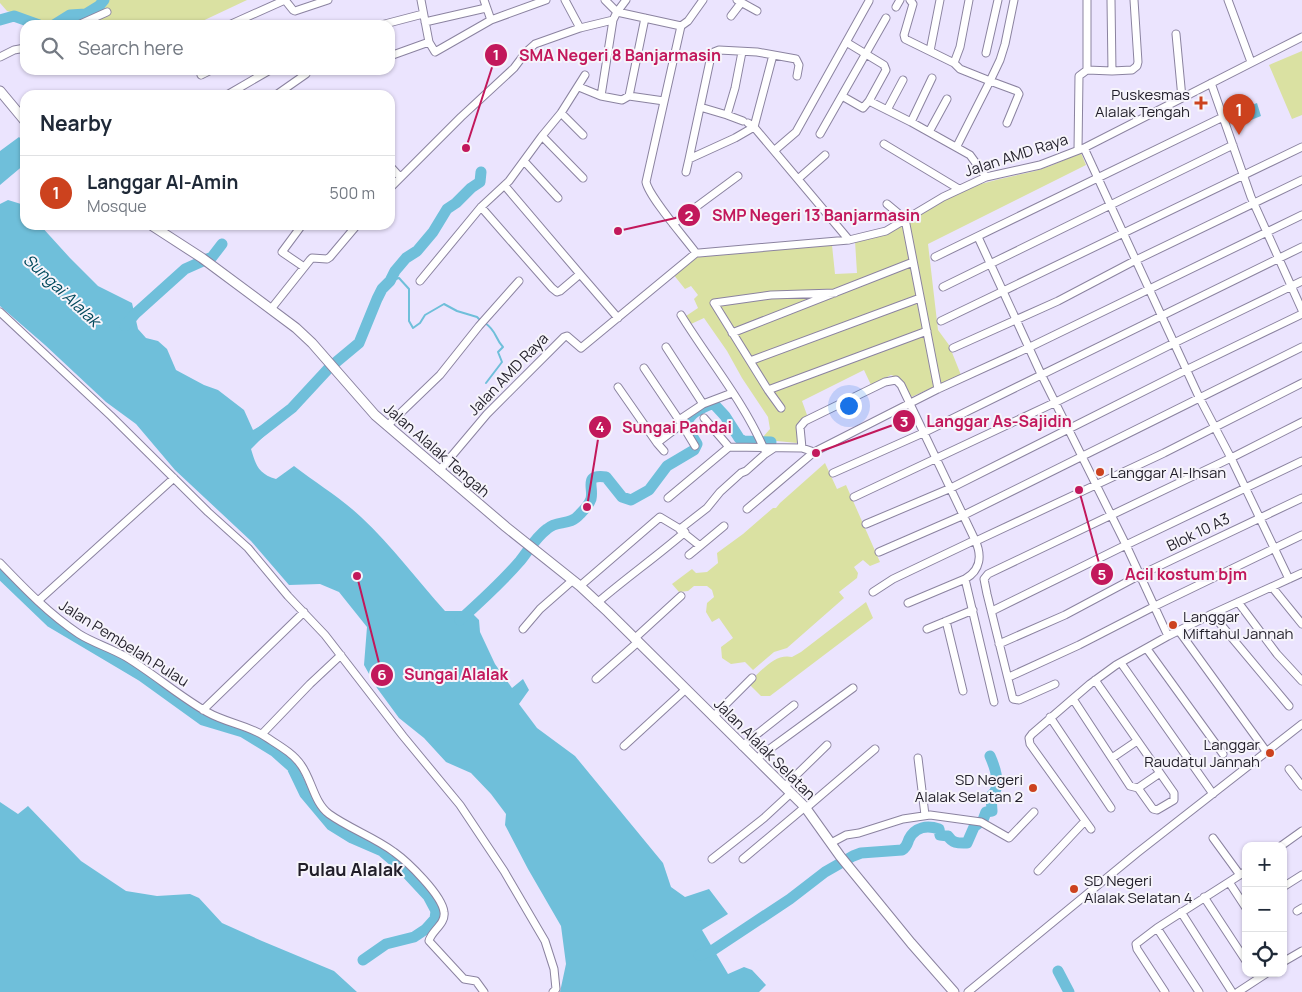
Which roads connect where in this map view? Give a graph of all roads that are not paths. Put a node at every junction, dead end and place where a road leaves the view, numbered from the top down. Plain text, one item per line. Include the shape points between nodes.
1 (285, 0) edge
2 (328, 0) edge
3 (422, 0) edge
4 (484, 0) edge
5 (546, 0) edge
6 (566, 0) edge
7 (605, 0) edge
8 (626, 0) edge
9 (704, 0) edge
10 (900, 0) edge
11 (910, 0) edge
12 (940, 0) edge
13 (970, 0) edge
14 (998, 0) edge
15 (1014, 0) edge
16 (1087, 0) edge
17 (1111, 0) edge
18 (1134, 0) edge
19 (1228, 0) edge
20 (869, 1) dead end
21 (739, 2) edge
22 (896, 7) dead end
23 (486, 8) junction
24 (757, 11) dead end
25 (107, 12) dead end
26 (617, 12) junction
27 (423, 14) junction
28 (731, 16) dead end
29 (645, 18) junction
30 (886, 18) dead end
31 (89, 20) edge
32 (240, 20) edge
33 (491, 20) junction
34 (614, 20) junction
35 (395, 21) edge
36 (425, 22) junction
37 (681, 26) junction
38 (580, 28) junction
39 (1176, 34) dead end
40 (1302, 37) edge
41 (429, 42) junction
42 (846, 42) junction
43 (20, 49) edge
44 (930, 51) junction
45 (742, 52) junction
46 (986, 53) dead end
47 (395, 54) edge
48 (866, 54) junction
49 (773, 55) junction
50 (0, 57) edge
51 (1251, 62) junction
52 (954, 63) junction
53 (1087, 70) junction
54 (1112, 71) junction
55 (261, 75) edge
56 (302, 75) edge
57 (585, 75) dead end
58 (797, 76) dead end
59 (932, 78) dead end
60 (904, 80) dead end
61 (990, 81) junction
62 (1211, 83) junction
63 (579, 86) junction
64 (236, 90) edge
65 (282, 90) edge
66 (0, 91) edge
67 (601, 96) junction
68 (629, 96) junction
69 (842, 96) junction
70 (1182, 98) junction
71 (947, 99) dead end
72 (664, 101) junction
73 (869, 101) junction
74 (700, 107) junction
75 (888, 110) junction
76 (561, 113) junction
77 (20, 115) edge
78 (728, 115) junction
79 (1223, 117) junction
80 (911, 122) junction
81 (1007, 123) dead end
82 (748, 124) junction
83 (929, 132) junction
84 (820, 134) dead end
85 (583, 135) dead end
86 (542, 136) junction
87 (884, 144) dead end
88 (957, 146) junction
89 (1233, 146) junction
90 (1302, 147) edge
91 (1081, 149) junction
92 (775, 150) junction
93 (825, 155) dead end
94 (689, 159) junction
95 (524, 161) junction
96 (395, 172) edge
97 (686, 172) dead end
98 (1244, 175) junction
99 (738, 176) dead end
100 (400, 177) junction
101 (986, 177) junction
102 (583, 178) dead end
103 (1098, 178) junction
104 (798, 179) junction
105 (1302, 180) edge
106 (395, 182) edge
107 (504, 186) junction
108 (960, 189) junction
109 (558, 198) dead end
110 (1254, 203) junction
111 (887, 204) dead end
112 (1110, 205) junction
113 (481, 207) junction
114 (1302, 215) edge
115 (905, 220) junction
116 (673, 224) junction
117 (159, 230) edge
118 (298, 230) edge
119 (353, 230) edge
120 (1267, 232) junction
121 (1123, 233) junction
122 (978, 237) junction
123 (849, 240) junction
124 (1302, 247) edge
125 (696, 253) junction
126 (935, 257) dead end
127 (1279, 258) junction
128 (1136, 260) junction
129 (913, 262) junction
130 (990, 265) junction
131 (304, 268) junction
132 (580, 274) junction
133 (420, 280) dead end
134 (519, 281) dead end
135 (1302, 281) edge
136 (942, 286) dead end
137 (1291, 286) junction
138 (1148, 288) junction
139 (1003, 292) junction
140 (835, 293) junction
141 (920, 298) junction
142 (271, 309) junction
143 (1302, 310) edge
144 (0, 312) edge
145 (1302, 314) edge
146 (681, 315) dead end
147 (1161, 316) junction
148 (618, 318) junction
149 (1017, 319) junction
150 (941, 321) dead end
151 (926, 331) junction
152 (732, 333) junction
153 (1174, 343) junction
154 (666, 347) dead end
155 (1030, 347) junction
156 (953, 348) dead end
157 (1302, 348) edge
158 (750, 361) junction
159 (644, 368) dead end
160 (1186, 370) junction
161 (1041, 374) junction
162 (1302, 383) edge
163 (618, 388) dead end
164 (938, 389) junction
165 (768, 390) junction
166 (732, 393) junction
167 (1199, 397) junction
168 (1056, 402) junction
169 (703, 404) junction
170 (910, 404) junction
171 (781, 408) dead end
172 (704, 418) dead end
173 (680, 422) junction
174 (1302, 422) edge
175 (387, 426) junction
176 (1215, 426) junction
177 (1068, 430) junction
178 (923, 433) junction
179 (657, 443) junction
180 (695, 446) dead end
181 (762, 446) junction
182 (729, 447) junction
183 (802, 448) junction
184 (664, 451) dead end
185 (814, 452) junction
186 (1082, 456) junction
187 (937, 458) junction
188 (1231, 458) junction
189 (1302, 461) edge
190 (438, 471) junction
191 (833, 473) dead end
192 (174, 478) junction
193 (1096, 485) junction
194 (951, 488) junction
195 (1246, 488) junction
196 (854, 497) dead end
197 (668, 498) dead end
198 (1302, 498) edge
199 (747, 508) dead end
200 (964, 514) junction
201 (1111, 514) junction
202 (1259, 518) junction
203 (866, 524) dead end
204 (724, 526) dead end
205 (682, 530) junction
206 (1302, 535) edge
207 (975, 541) junction
208 (1126, 545) junction
209 (700, 546) junction
210 (531, 547) joint
211 (1274, 549) junction
212 (879, 552) dead end
213 (689, 555) dead end
214 (0, 563) edge
215 (1302, 573) edge
216 (1140, 575) junction
217 (965, 579) junction
218 (1289, 579) junction
219 (572, 580) junction
220 (580, 586) junction
221 (1272, 587) junction
222 (873, 592) dead end
223 (682, 596) dead end
224 (38, 602) junction
225 (1238, 602) junction
226 (597, 603) junction
227 (908, 603) dead end
228 (1155, 606) junction
229 (973, 610) junction
230 (992, 611) junction
231 (304, 612) junction
232 (1212, 614) junction
233 (946, 621) junction
234 (1302, 624) edge
235 (523, 629) dead end
236 (927, 629) dead end
237 (1179, 631) junction
238 (1168, 636) junction
239 (636, 640) junction
240 (999, 644) junction
241 (1147, 649) junction
242 (341, 655) junction
243 (1122, 663) junction
244 (1009, 677) junction
245 (752, 678) dead end
246 (596, 679) dead end
247 (1095, 680) junction
248 (1302, 681) edge
249 (1055, 684) dead end
250 (853, 688) dead end
251 (686, 690) junction
252 (963, 692) dead end
253 (1073, 699) junction
254 (994, 702) dead end
255 (794, 705) dead end
256 (1289, 706) dead end
257 (203, 710) junction
258 (713, 717) junction
259 (1050, 717) junction
260 (1302, 724) edge
261 (262, 734) junction
262 (1137, 741) junction
263 (828, 745) dead end
264 (624, 746) dead end
265 (742, 746) junction
266 (875, 748) dead end
267 (1266, 751) junction
268 (1223, 754) dead end
269 (918, 758) dead end
270 (1112, 758) junction
271 (756, 759) junction
272 (1289, 770) dead end
273 (1160, 773) junction
274 (1299, 777) edge
275 (784, 786) junction
276 (1302, 786) edge
277 (1138, 788) junction
278 (791, 793) junction
279 (1213, 794) junction
280 (806, 807) junction
281 (1111, 808) dead end
282 (1034, 812) dead end
283 (925, 815) junction
284 (1085, 821) junction
285 (1091, 829) dead end
286 (1302, 831) edge
287 (1213, 838) dead end
288 (1287, 842) edge
289 (831, 843) junction
290 (712, 859) dead end
291 (742, 859) dead end
292 (1038, 871) dead end
293 (1242, 872) edge
294 (1242, 874) edge
295 (1302, 875) edge
296 (1229, 882) junction
297 (1287, 884) edge
298 (1204, 897) junction
299 (1242, 902) edge
300 (1181, 912) junction
301 (1157, 928) junction
302 (1302, 951) edge
303 (1242, 955) edge
304 (1287, 960) edge
305 (1255, 977) edge
306 (484, 992) edge
307 (553, 992) edge
308 (954, 992) edge
309 (968, 992) edge
310 (1165, 992) edge
311 (1199, 992) edge
312 (1232, 992) edge
313 (1238, 992) edge

1 - 2 street via 293,10
1 - 32 street
3 - 27 street
4 - 23 street
5 - 33 street
6 - 38 street
7 - 26 street
8 - 26 street
9 - 37 street
10 - 22 street
11 - 44 street via 913,4 904,36
12 - 44 street
13 - 52 street
14 - 46 street
15 - 61 street via 1004,49
16 - 53 street
17 - 54 street
18 - 54 street via 1138,62 1132,70
19 - 51 street
20 - 42 street
21 - 24 street
21 - 28 street
23 - 33 street
23 - 36 street
25 - 31 street
26 - 29 street
26 - 34 street
27 - 35 street
27 - 36 street
29 - 37 street
29 - 68 street
30 - 48 street
33 - 41 street via 438,51 432,50
34 - 38 street
34 - 67 street
36 - 41 street
37 - 72 street
38 - 100 street via 530,48 514,68
39 - 70 street
40 - 51 street, Jalan AMD Raya
41 - 47 street
42 - 48 street
42 - 92 street via 796,132
43 - 50 street
44 - 52 street
45 - 49 street
45 - 74 street via 720,50 712,54
45 - 78 street
48 - 69 street
48 - 73 street via 886,67
49 - 58 street via 796,59 799,65
49 - 82 street
51 - 62 street, Jalan AMD Raya
52 - 61 street via 960,69
53 - 54 street
53 - 91 street via 1079,76
55 - 64 street
56 - 65 street
57 - 63 street
59 - 80 street
60 - 75 street
61 - 81 street via 1019,94
61 - 88 street
62 - 70 street, Jalan AMD Raya
62 - 79 street
63 - 67 street
63 - 76 street
66 - 77 street
67 - 68 street via 622,100
68 - 72 street
69 - 73 street via 861,108
69 - 84 street
70 - 91 street, Jalan AMD Raya
71 - 83 street
72 - 116 street via 646,182
73 - 75 street
74 - 78 street
74 - 94 street
75 - 80 street
76 - 85 street
76 - 86 street
78 - 82 street
79 - 89 street
79 - 103 street
80 - 83 street
82 - 92 street
82 - 94 street via 729,142
83 - 88 street
86 - 95 street
86 - 102 street
87 - 108 street
88 - 101 street via 970,154
89 - 98 street
89 - 112 street
90 - 98 street
91 - 101 street, Jalan AMD Raya via 1040,165
91 - 103 street
92 - 104 street
93 - 104 street
94 - 97 street
95 - 107 street
95 - 109 street
96 - 100 street
98 - 110 street
98 - 121 street
99 - 116 street
100 - 106 street
101 - 108 street, Jalan AMD Raya
103 - 112 street
103 - 122 street
104 - 123 street
105 - 110 street
107 - 113 street
107 - 132 street
108 - 115 street, Jalan AMD Raya
110 - 120 street
110 - 128 street
111 - 115 street
112 - 121 street
112 - 130 street
113 - 132 street via 557,292
113 - 133 street
114 - 120 street
115 - 123 street, Jalan AMD Raya via 886,231
115 - 129 street
116 - 125 street
117 - 142 street, Jalan Alalak Tengah
118 - 131 street via 282,252
119 - 131 street via 330,258 312,258
120 - 127 street
120 - 138 street
121 - 128 street
121 - 139 street
122 - 126 street
122 - 130 street
123 - 125 street, Jalan AMD Raya
124 - 127 street
125 - 148 street, Jalan AMD Raya
127 - 137 street
127 - 147 street
128 - 138 street
128 - 149 street
129 - 140 street
129 - 141 street
130 - 136 street
130 - 139 street
131 - 142 street
132 - 148 street
134 - 175 street via 440,376
135 - 137 street
137 - 143 street
137 - 153 street
138 - 147 street
138 - 155 street
139 - 149 street
139 - 150 street
140 - 152 street
140 - 152 street via 771,295 714,303
141 - 151 street
141 - 158 street
142 - 175 street, Jalan Alalak Tengah via 296,328
144 - 192 street
145 - 160 street
146 - 166 street
147 - 153 street
147 - 161 street
148 - 190 street, Jalan AMD Raya via 581,348 564,337 486,414
149 - 155 street
149 - 156 street
151 - 164 street
151 - 165 street
152 - 158 street
153 - 160 street
153 - 168 street
154 - 169 street
155 - 161 street
155 - 164 street
157 - 167 street
158 - 165 street
159 - 173 street
160 - 167 street
160 - 177 street
161 - 168 street
161 - 178 street
162 - 176 street
163 - 179 street
164 - 170 street
165 - 171 street
166 - 169 street
166 - 181 street
167 - 176 street
167 - 186 street
168 - 177 street
168 - 187 street
169 - 173 street
170 - 178 street
170 - 183 street via 902,385 892,380 885,382 804,421 800,427
170 - 185 street
172 - 182 street
173 - 179 street
173 - 180 street
174 - 188 street
175 - 190 street, Jalan Alalak Tengah
176 - 188 street
176 - 193 street
177 - 186 street
177 - 194 street
178 - 187 street
178 - 191 street
179 - 184 street
181 - 182 street
181 - 183 street
181 - 205 street via 750,468
182 - 197 street
183 - 185 street
185 - 199 street
186 - 193 street
186 - 200 street
187 - 194 street
187 - 196 street
188 - 195 street
188 - 201 street
189 - 195 street
190 - 210 street, Jalan Alalak Tengah
192 - 224 street
192 - 231 street via 248,548
193 - 201 street
193 - 207 street
194 - 200 street
194 - 203 street
195 - 202 street
195 - 208 street
198 - 202 street, Blok 10 A3
200 - 207 street
200 - 212 street
201 - 208 street
201 - 230 street via 988,574 984,580
202 - 211 street
202 - 216 street, Blok 10 A3
204 - 209 street
205 - 209 street
205 - 220 street via 660,517
205 - 226 street via 661,553
206 - 211 street
207 - 217 street via 980,561
207 - 222 street
208 - 216 street
208 - 230 street
209 - 213 street
210 - 219 street, Jalan Alalak Selatan
211 - 218 street
211 - 228 street
214 - 224 street, Jalan Pembelah Pulau
215 - 218 street
216 - 228 street
216 - 240 street, Blok 10 A3 via 1065,615
217 - 227 street
217 - 229 street
218 - 221 street
219 - 220 street, Jalan Alalak Selatan
219 - 235 street
220 - 226 street, Jalan Alalak Selatan
221 - 225 street
221 - 234 street
223 - 239 street
224 - 257 street, Jalan Pembelah Pulau via 80,635 125,656
225 - 232 street
225 - 248 street
226 - 239 street, Jalan Alalak Selatan
228 - 238 street
228 - 244 street
229 - 233 street
229 - 254 street
230 - 240 street
231 - 242 street
231 - 257 street
232 - 237 street
232 - 256 street
233 - 236 street
233 - 252 street
237 - 238 street
237 - 267 street
238 - 241 street
239 - 246 street
239 - 251 street, Jalan Alalak Selatan
240 - 244 street
241 - 243 street
241 - 268 street
242 - 261 street
242 - 307 street via 460,805 504,870 545,940 554,969 556,988
243 - 247 street
243 - 279 street
244 - 249 street via 1013,699 1017,701
245 - 258 street
247 - 253 street
247 - 262 street
250 - 271 street
251 - 258 street, Jalan Alalak Selatan
251 - 264 street
253 - 259 street
253 - 270 street
255 - 265 street
257 - 261 street, Jalan Pembelah Pulau
258 - 265 street, Jalan Alalak Selatan
259 - 281 street
259 - 284 street via 1029,738 1030,744
260 - 267 street
261 - 306 street, Jalan Pembelah Pulau via 297,760 326,812 395,852 432,890 445,914 429,941 464,979 476,982
262 - 270 street
262 - 273 street
263 - 275 street
265 - 271 street, Jalan Alalak Selatan
266 - 280 street
267 - 279 street
269 - 283 street
270 - 277 street via 1130,786
271 - 275 street, Jalan Alalak Selatan
272 - 274 street
273 - 277 street
273 - 277 street via 1175,796 1166,806 1153,809
274 - 276 street
275 - 278 street, Jalan Alalak Selatan
278 - 280 street, Jalan Alalak Selatan
278 - 290 street
279 - 309 street
280 - 289 street, Jalan Alalak Selatan
280 - 291 street
282 - 283 street via 1009,838 978,821
283 - 289 street via 846,835
284 - 285 street
284 - 292 street
286 - 288 street
287 - 293 street
289 - 308 street, Jalan Alalak Selatan
294 - 296 street
295 - 297 street
296 - 298 street
296 - 299 street
298 - 300 street
298 - 303 street
300 - 301 street
300 - 312 street
301 - 310 street via 1136,946
301 - 311 street
302 - 304 street
305 - 313 street

